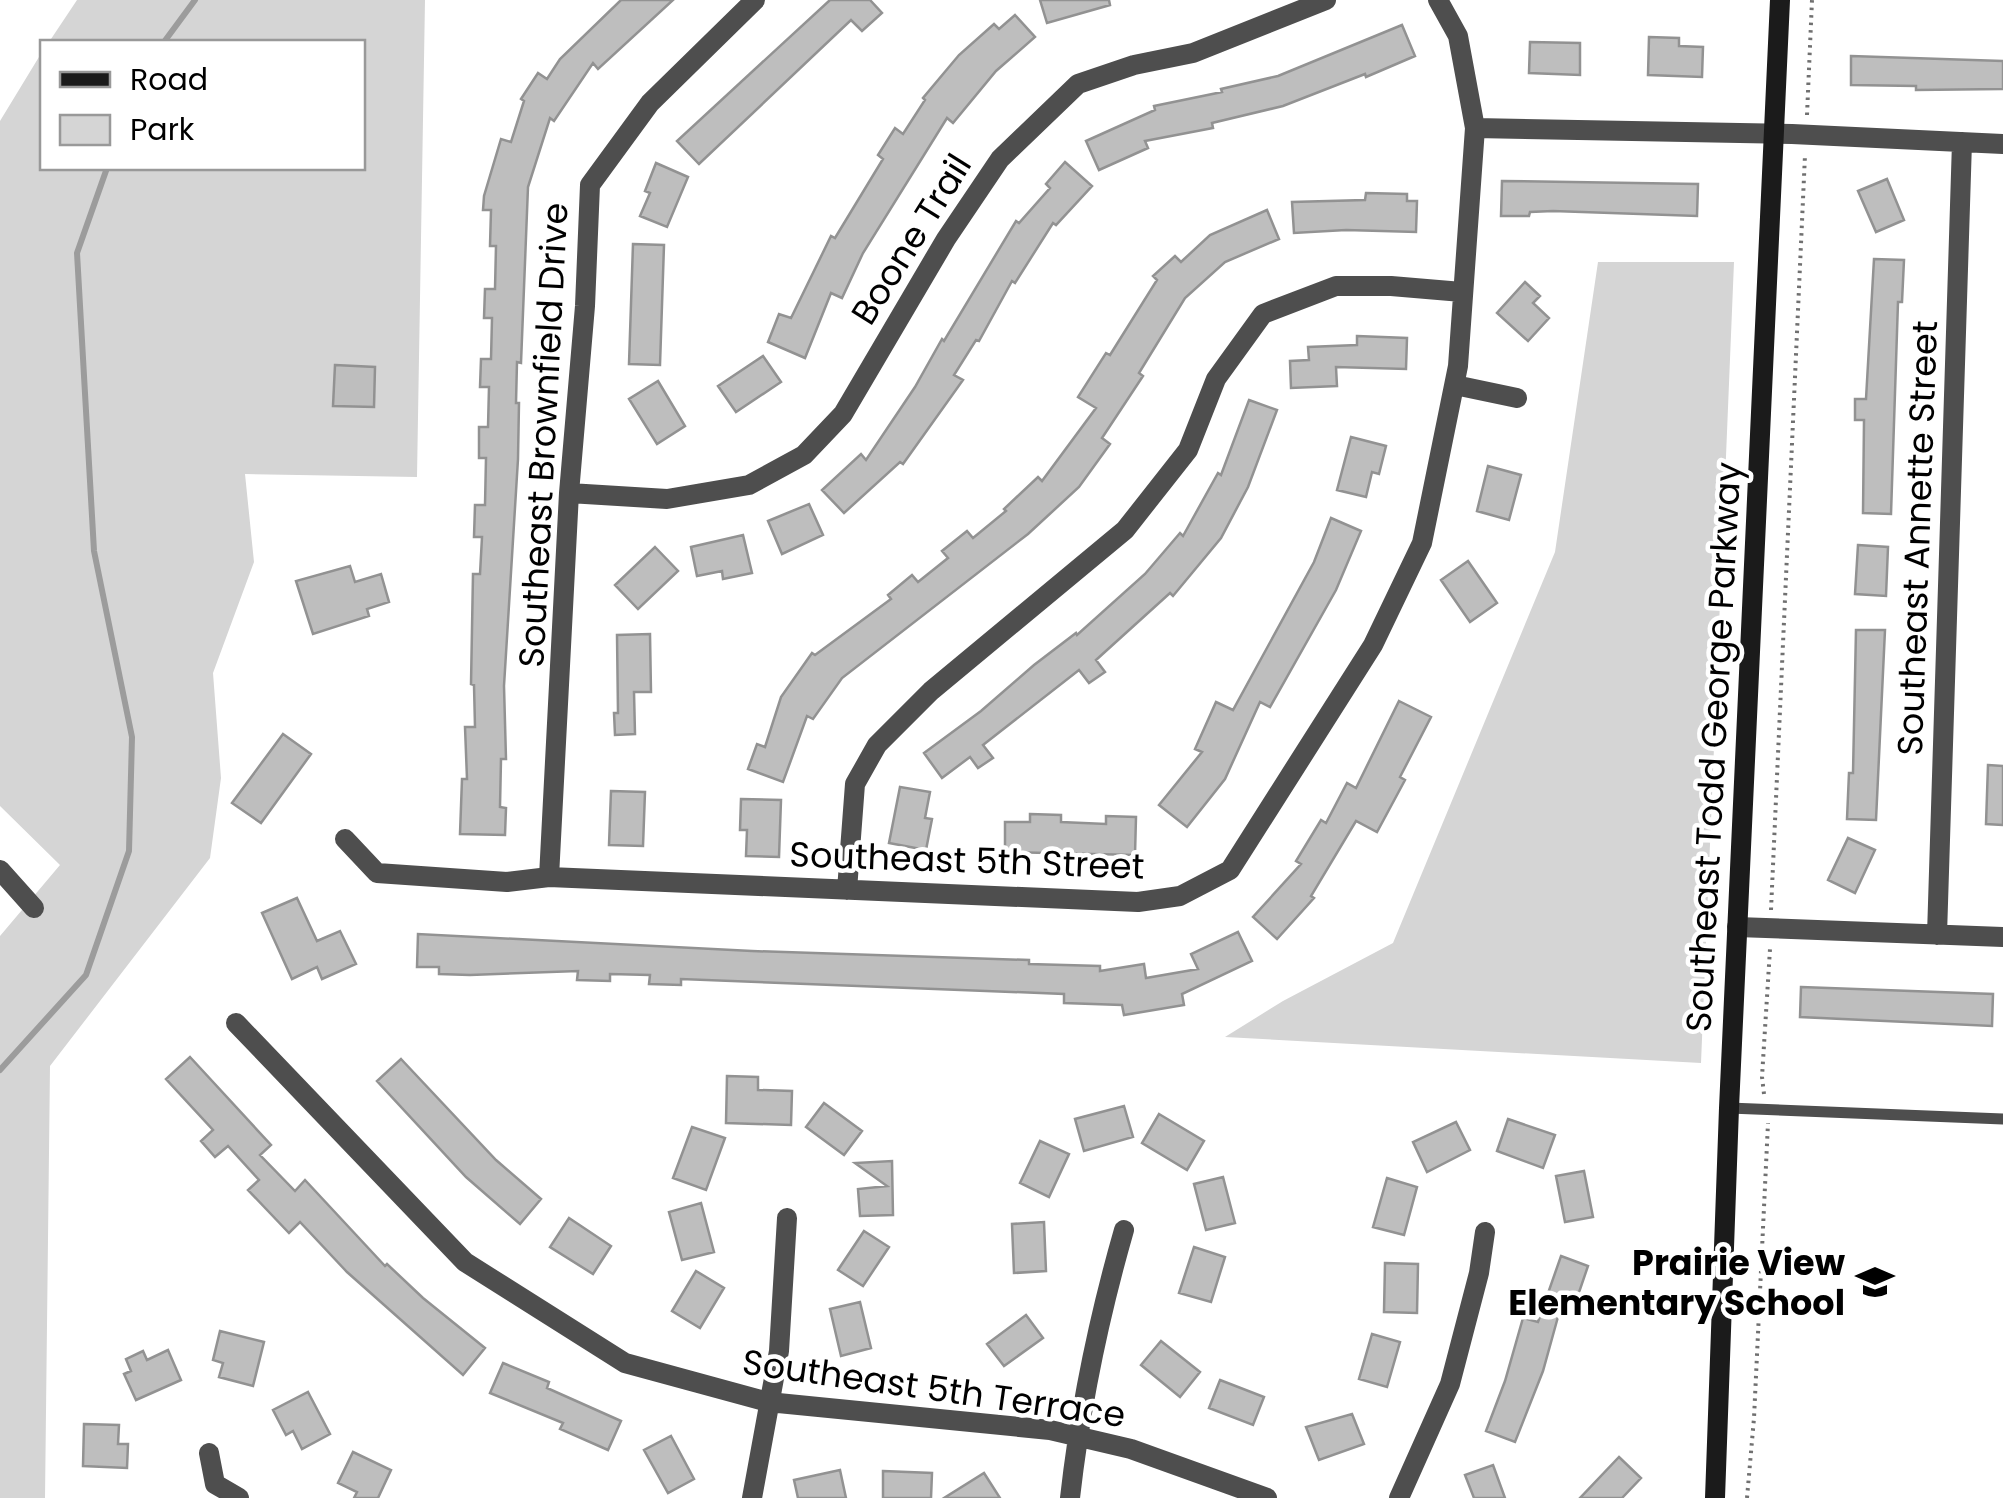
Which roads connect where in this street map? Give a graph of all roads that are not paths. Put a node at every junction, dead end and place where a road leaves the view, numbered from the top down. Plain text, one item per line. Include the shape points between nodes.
1 (755, 0) edge
2 (1326, 0) edge
3 (1438, 0) edge
4 (1780, 0) edge
5 (1475, 128) junction
6 (1784, 134) junction
7 (1962, 142) junction
8 (2003, 144) edge
9 (1462, 292) junction
10 (1455, 385) junction
11 (1516, 398) dead end
12 (569, 494) junction
13 (345, 840) dead end
14 (0, 870) edge
15 (549, 876) junction
16 (847, 890) junction
17 (34, 908) dead end
18 (1737, 927) junction
19 (1937, 935) junction
20 (2003, 937) edge
21 (236, 1023) dead end
22 (1728, 1108) junction
23 (2003, 1119) edge
24 (787, 1218) dead end
25 (1124, 1230) dead end
26 (1485, 1232) dead end
27 (768, 1402) junction
28 (1077, 1436) junction
29 (209, 1453) dead end
30 (238, 1498) edge
31 (752, 1498) edge
32 (1070, 1498) edge
33 (1267, 1498) edge
34 (1398, 1498) edge
35 (1715, 1498) edge

1 - 12 street, Southeast Brownfield Drive via 650,103 590,185
2 - 12 street, Boone Trail via 1193,53 1078,84 1000,159 843,414 804,456 749,485 666,499
3 - 5 street, Southeast 5th Street via 1458,36
4 - 6 main road, Southeast Todd George Parkway
5 - 6 street
5 - 9 street, Southeast 5th Street
6 - 7 street
6 - 18 main road, Southeast Todd George Parkway
7 - 8 street
7 - 19 street, Southeast Annette Street
9 - 10 street, Southeast 5th Street
9 - 16 street via 1336,286 1263,314 1216,378 1188,450 1125,530 931,691 878,745 854,784
10 - 11 street
10 - 16 street, Southeast 5th Street via 1422,543 1373,646 1230,870 1180,896 1138,902
12 - 15 street, Southeast Brownfield Drive
13 - 15 street, Southeast 5th Street via 378,872 508,882
14 - 17 street
15 - 16 street, Southeast 5th Street
18 - 19 street
18 - 22 main road, Southeast Todd George Parkway
19 - 20 street
21 - 27 street, Southeast 5th Terrace via 465,1262 625,1362
22 - 23 lane
22 - 35 main road, Southeast Todd George Parkway
24 - 27 street via 780,1351
25 - 28 street
26 - 34 street via 1450,1384
27 - 28 street, Southeast 5th Terrace
27 - 31 street
28 - 32 street
28 - 33 street, Southeast 5th Terrace via 1132,1448
29 - 30 street via 214,1484

